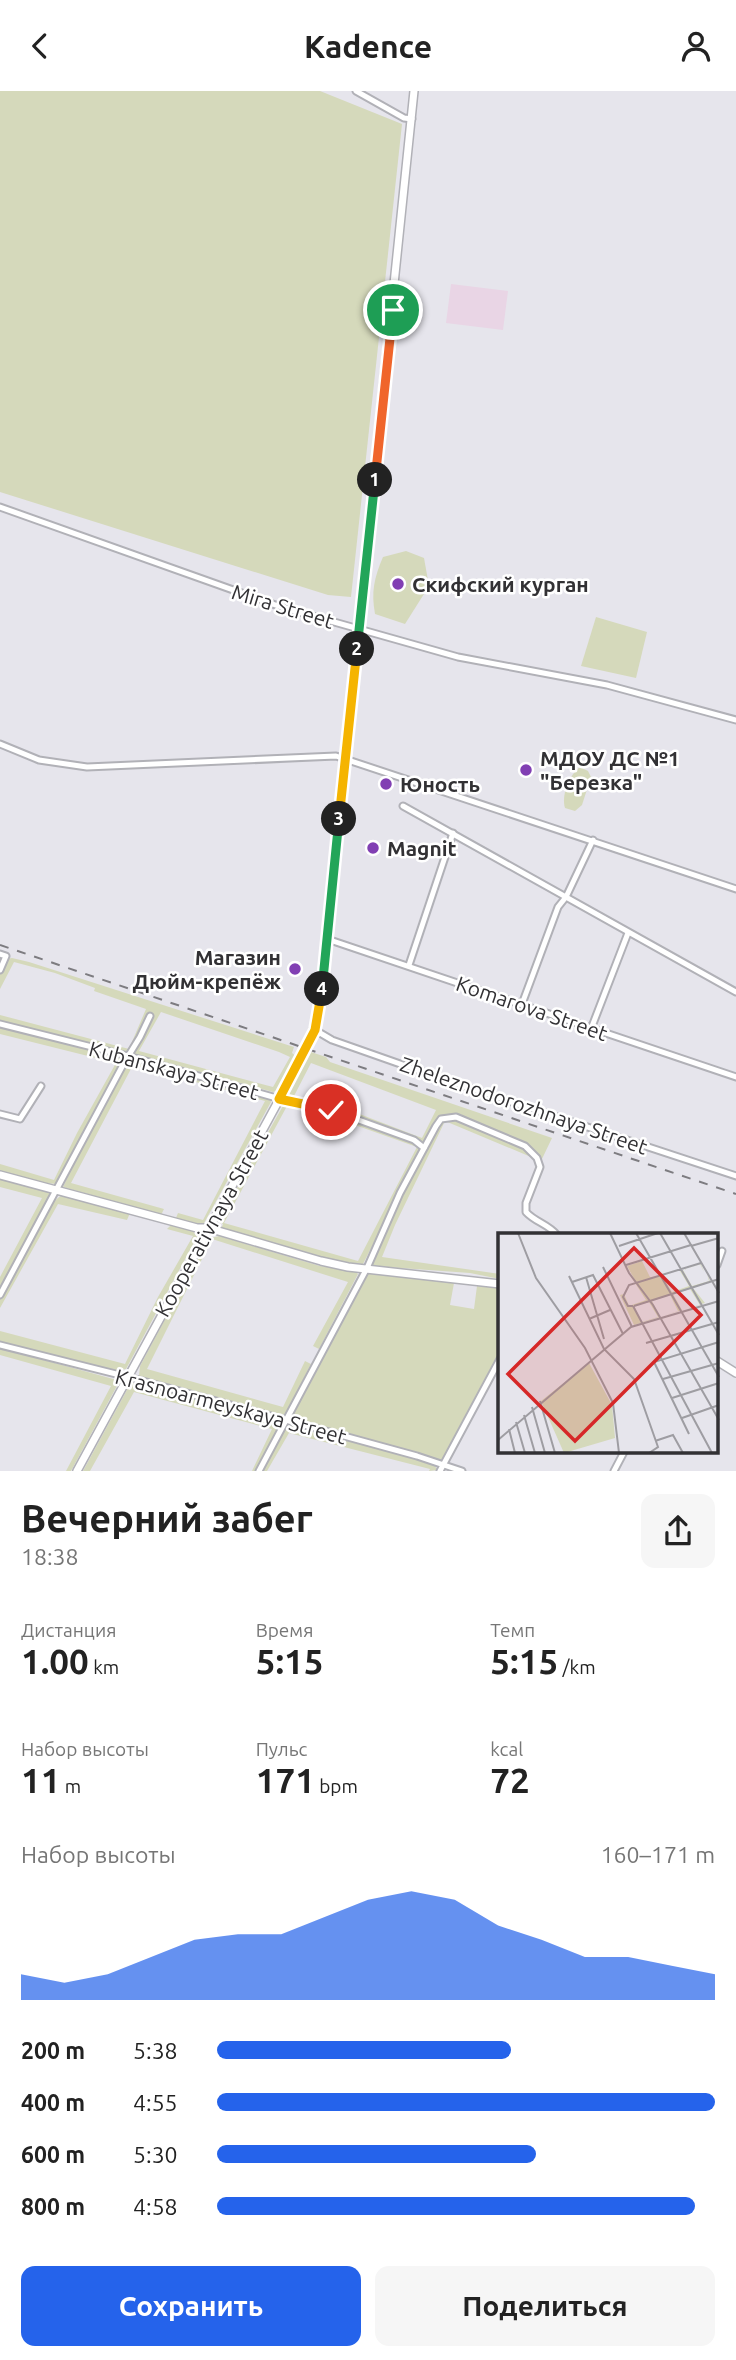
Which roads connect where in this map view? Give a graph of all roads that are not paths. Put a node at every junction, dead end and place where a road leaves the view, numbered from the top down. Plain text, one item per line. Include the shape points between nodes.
1 (356, 91) edge
2 (415, 91) edge
3 (412, 119) junction
4 (0, 507) edge
5 (359, 630) junction
6 (736, 720) edge
7 (0, 744) edge
8 (346, 758) junction
9 (403, 806) dead end
10 (453, 833) junction
11 (593, 840) junction
12 (736, 889) edge
13 (566, 897) junction
14 (628, 933) junction
15 (327, 939) junction
16 (3, 955) edge
17 (409, 965) junction
18 (0, 970) edge
19 (736, 992) edge
20 (522, 1004) junction
21 (150, 1016) dead end
22 (0, 1024) edge
23 (591, 1029) junction
24 (315, 1030) junction
25 (128, 1056) junction
26 (736, 1077) edge
27 (41, 1086) dead end
28 (279, 1099) junction
29 (0, 1114) edge
30 (424, 1147) junction
31 (0, 1175) edge
32 (736, 1176) edge
33 (57, 1190) junction
34 (208, 1228) junction
35 (556, 1233) edge
36 (722, 1251) dead end
37 (718, 1262) edge
38 (366, 1268) junction
39 (498, 1284) edge
40 (2, 1287) edge
41 (0, 1295) edge
42 (0, 1345) edge
43 (718, 1362) edge
44 (498, 1363) edge
45 (736, 1373) edge
46 (128, 1377) junction
47 (285, 1420) junction
48 (623, 1454) edge
49 (442, 1468) edge
50 (77, 1471) edge
51 (258, 1471) edge
52 (462, 1471) edge
53 (614, 1471) edge

1 - 3 street
2 - 3 street, Kooperativnaya Street
3 - 5 street, Kooperativnaya Street
4 - 5 street, Mira Street via 269,603
5 - 6 street, Mira Street via 458,657 607,685
5 - 8 street, Kooperativnaya Street
7 - 8 street via 39,760 87,767
8 - 11 street
8 - 15 street, Kooperativnaya Street
9 - 10 street
10 - 13 street
10 - 17 street
11 - 12 street
11 - 13 street
13 - 14 street
13 - 20 street via 558,907
14 - 19 street
14 - 23 street
15 - 17 street, Komarova Street
15 - 24 street, Kooperativnaya Street
16 - 18 street
17 - 20 street, Komarova Street
20 - 23 street, Komarova Street
21 - 25 street
22 - 25 street, Kubanskaya Street
23 - 26 street, Komarova Street
24 - 28 street, Kooperativnaya Street
24 - 32 street, Zheleznodorozhnaya Street via 460,1085
25 - 28 street, Kubanskaya Street
25 - 33 street
27 - 29 street via 20,1119
28 - 30 street, Kubanskaya Street via 331,1110
28 - 34 street, Kooperativnaya Street
30 - 35 street, Zheleznodorozhnaya Street via 441,1119 448,1117 525,1146 540,1167 526,1212
30 - 38 street
31 - 33 street
33 - 34 street
33 - 40 street
34 - 38 street via 321,1261
34 - 46 street, Kooperativnaya Street
36 - 37 street
38 - 39 street
38 - 47 street
40 - 41 street
42 - 46 street, Krasnoarmeyskaya Street
43 - 45 street
44 - 49 street
46 - 47 street, Krasnoarmeyskaya Street
46 - 50 street, Kooperativnaya Street
47 - 49 street, Krasnoarmeyskaya Street
47 - 51 street
48 - 53 street
49 - 52 street, Krasnoarmeyskaya Street

